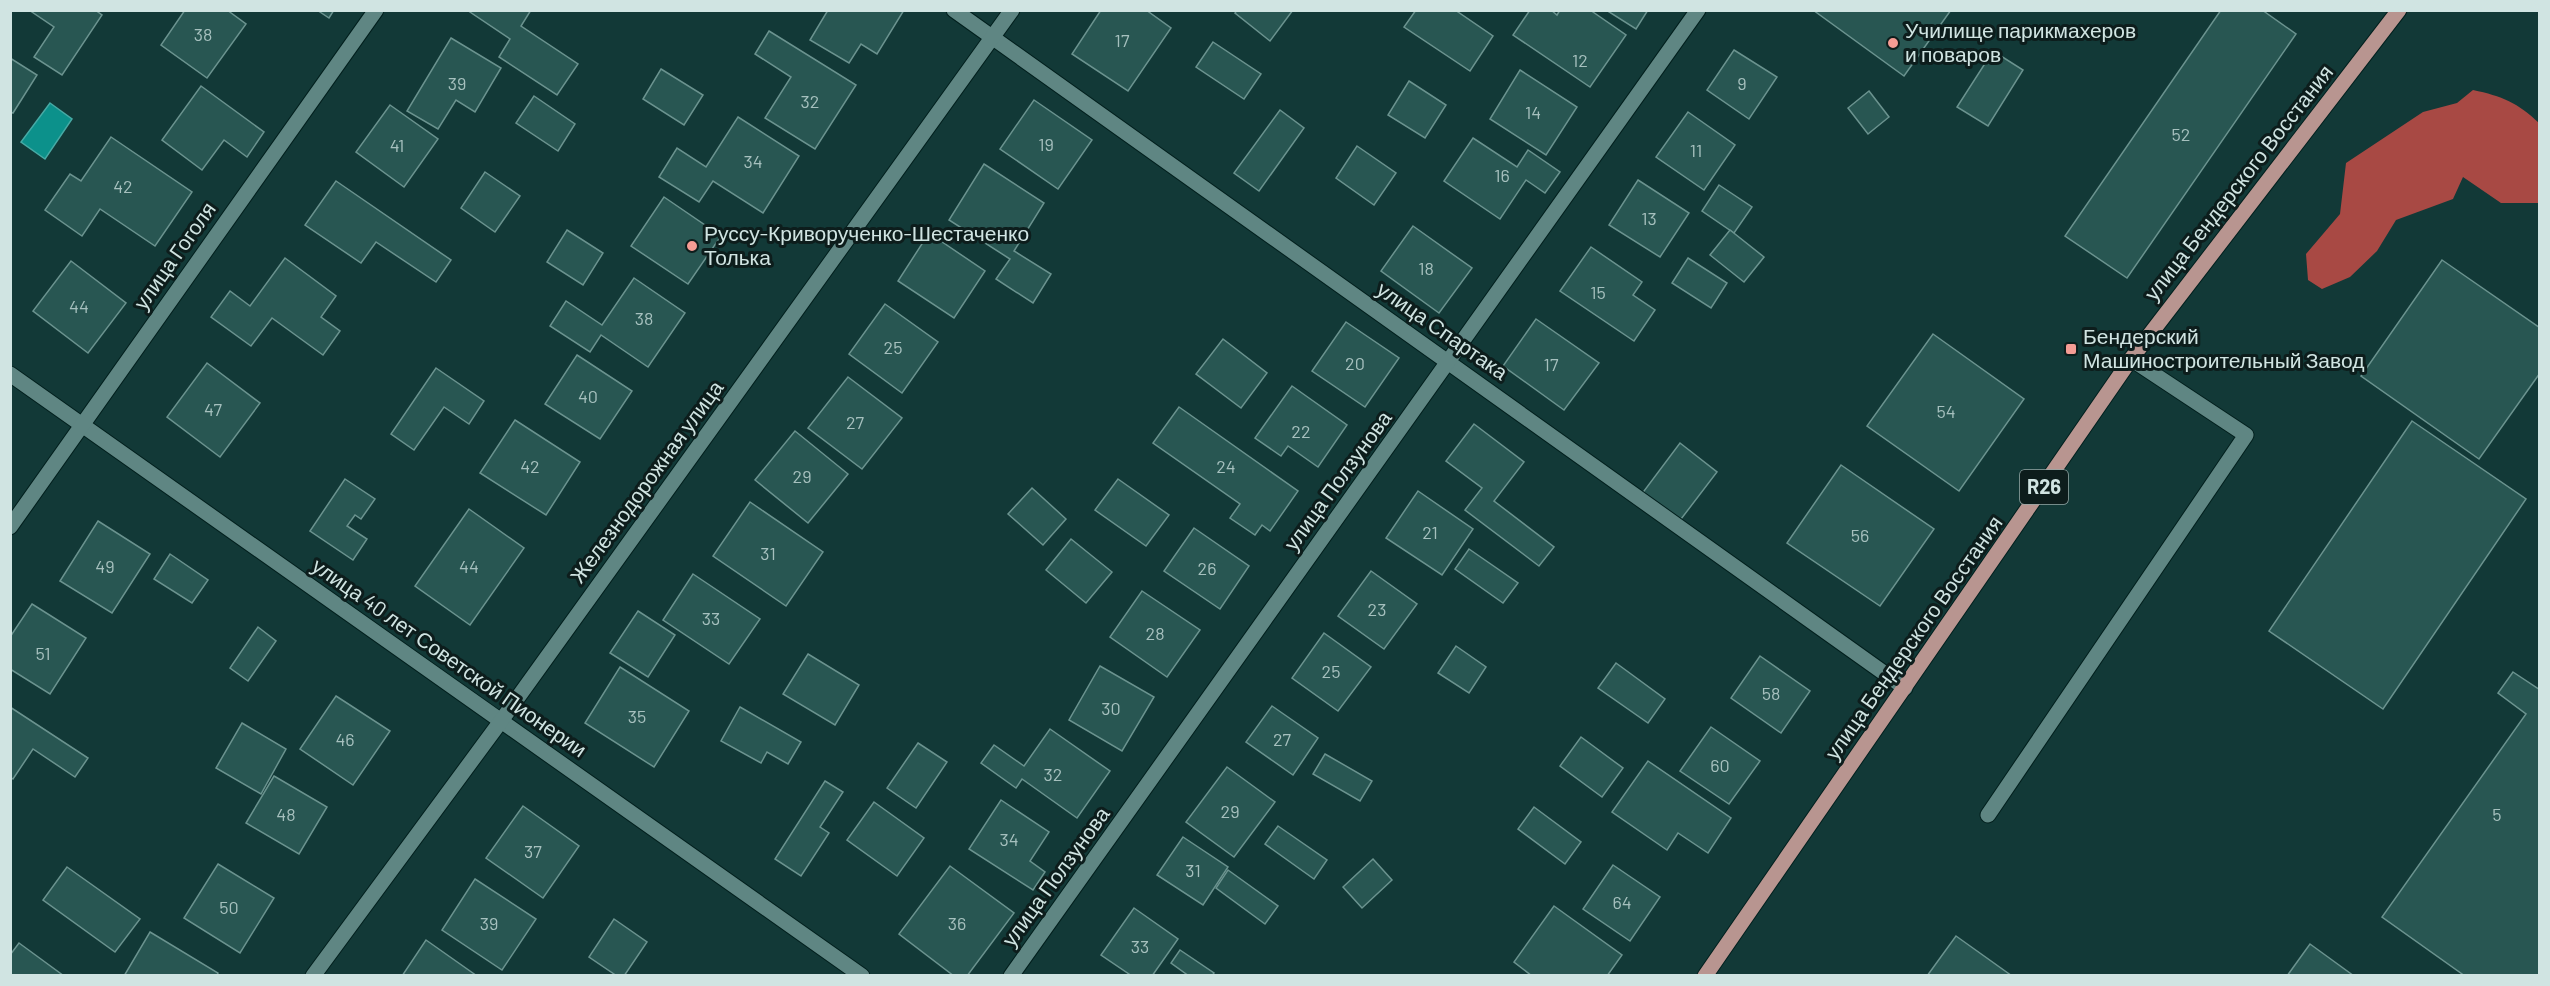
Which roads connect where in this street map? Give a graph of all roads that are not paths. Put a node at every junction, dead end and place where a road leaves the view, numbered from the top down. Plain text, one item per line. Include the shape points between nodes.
1 (376, 10) edge
2 (954, 10) edge
3 (1012, 10) edge
4 (1698, 10) edge
5 (2399, 10) edge
6 (992, 39) junction
7 (2131, 359) junction
8 (1449, 362) junction
9 (10, 374) edge
10 (81, 424) junction
11 (10, 527) edge
12 (1905, 688) junction
13 (501, 721) junction
14 (1988, 815) dead end
15 (313, 975) edge
16 (862, 975) edge
17 (1011, 975) edge
18 (1705, 975) edge

1 - 10 street, улица Гоголя
2 - 6 street, улица Спартака
3 - 6 street, Железнодорожная улица
4 - 8 street, улица Ползунова
5 - 7 main road, улица Бендерского Восстания / R26
6 - 8 street, улица Спартака
6 - 13 street, Железнодорожная улица
7 - 12 main road, улица Бендерского Восстания / R26
7 - 14 street via 2246,435
8 - 12 street, улица Спартака
8 - 17 street, улица Ползунова
9 - 10 street, улица 40 лет Советской Пионерии
10 - 11 street, улица Гоголя
10 - 13 street, улица 40 лет Советской Пионерии
12 - 18 main road, улица Бендерского Восстания / R26
13 - 15 street, Железнодорожная улица
13 - 16 street, улица 40 лет Советской Пионерии

